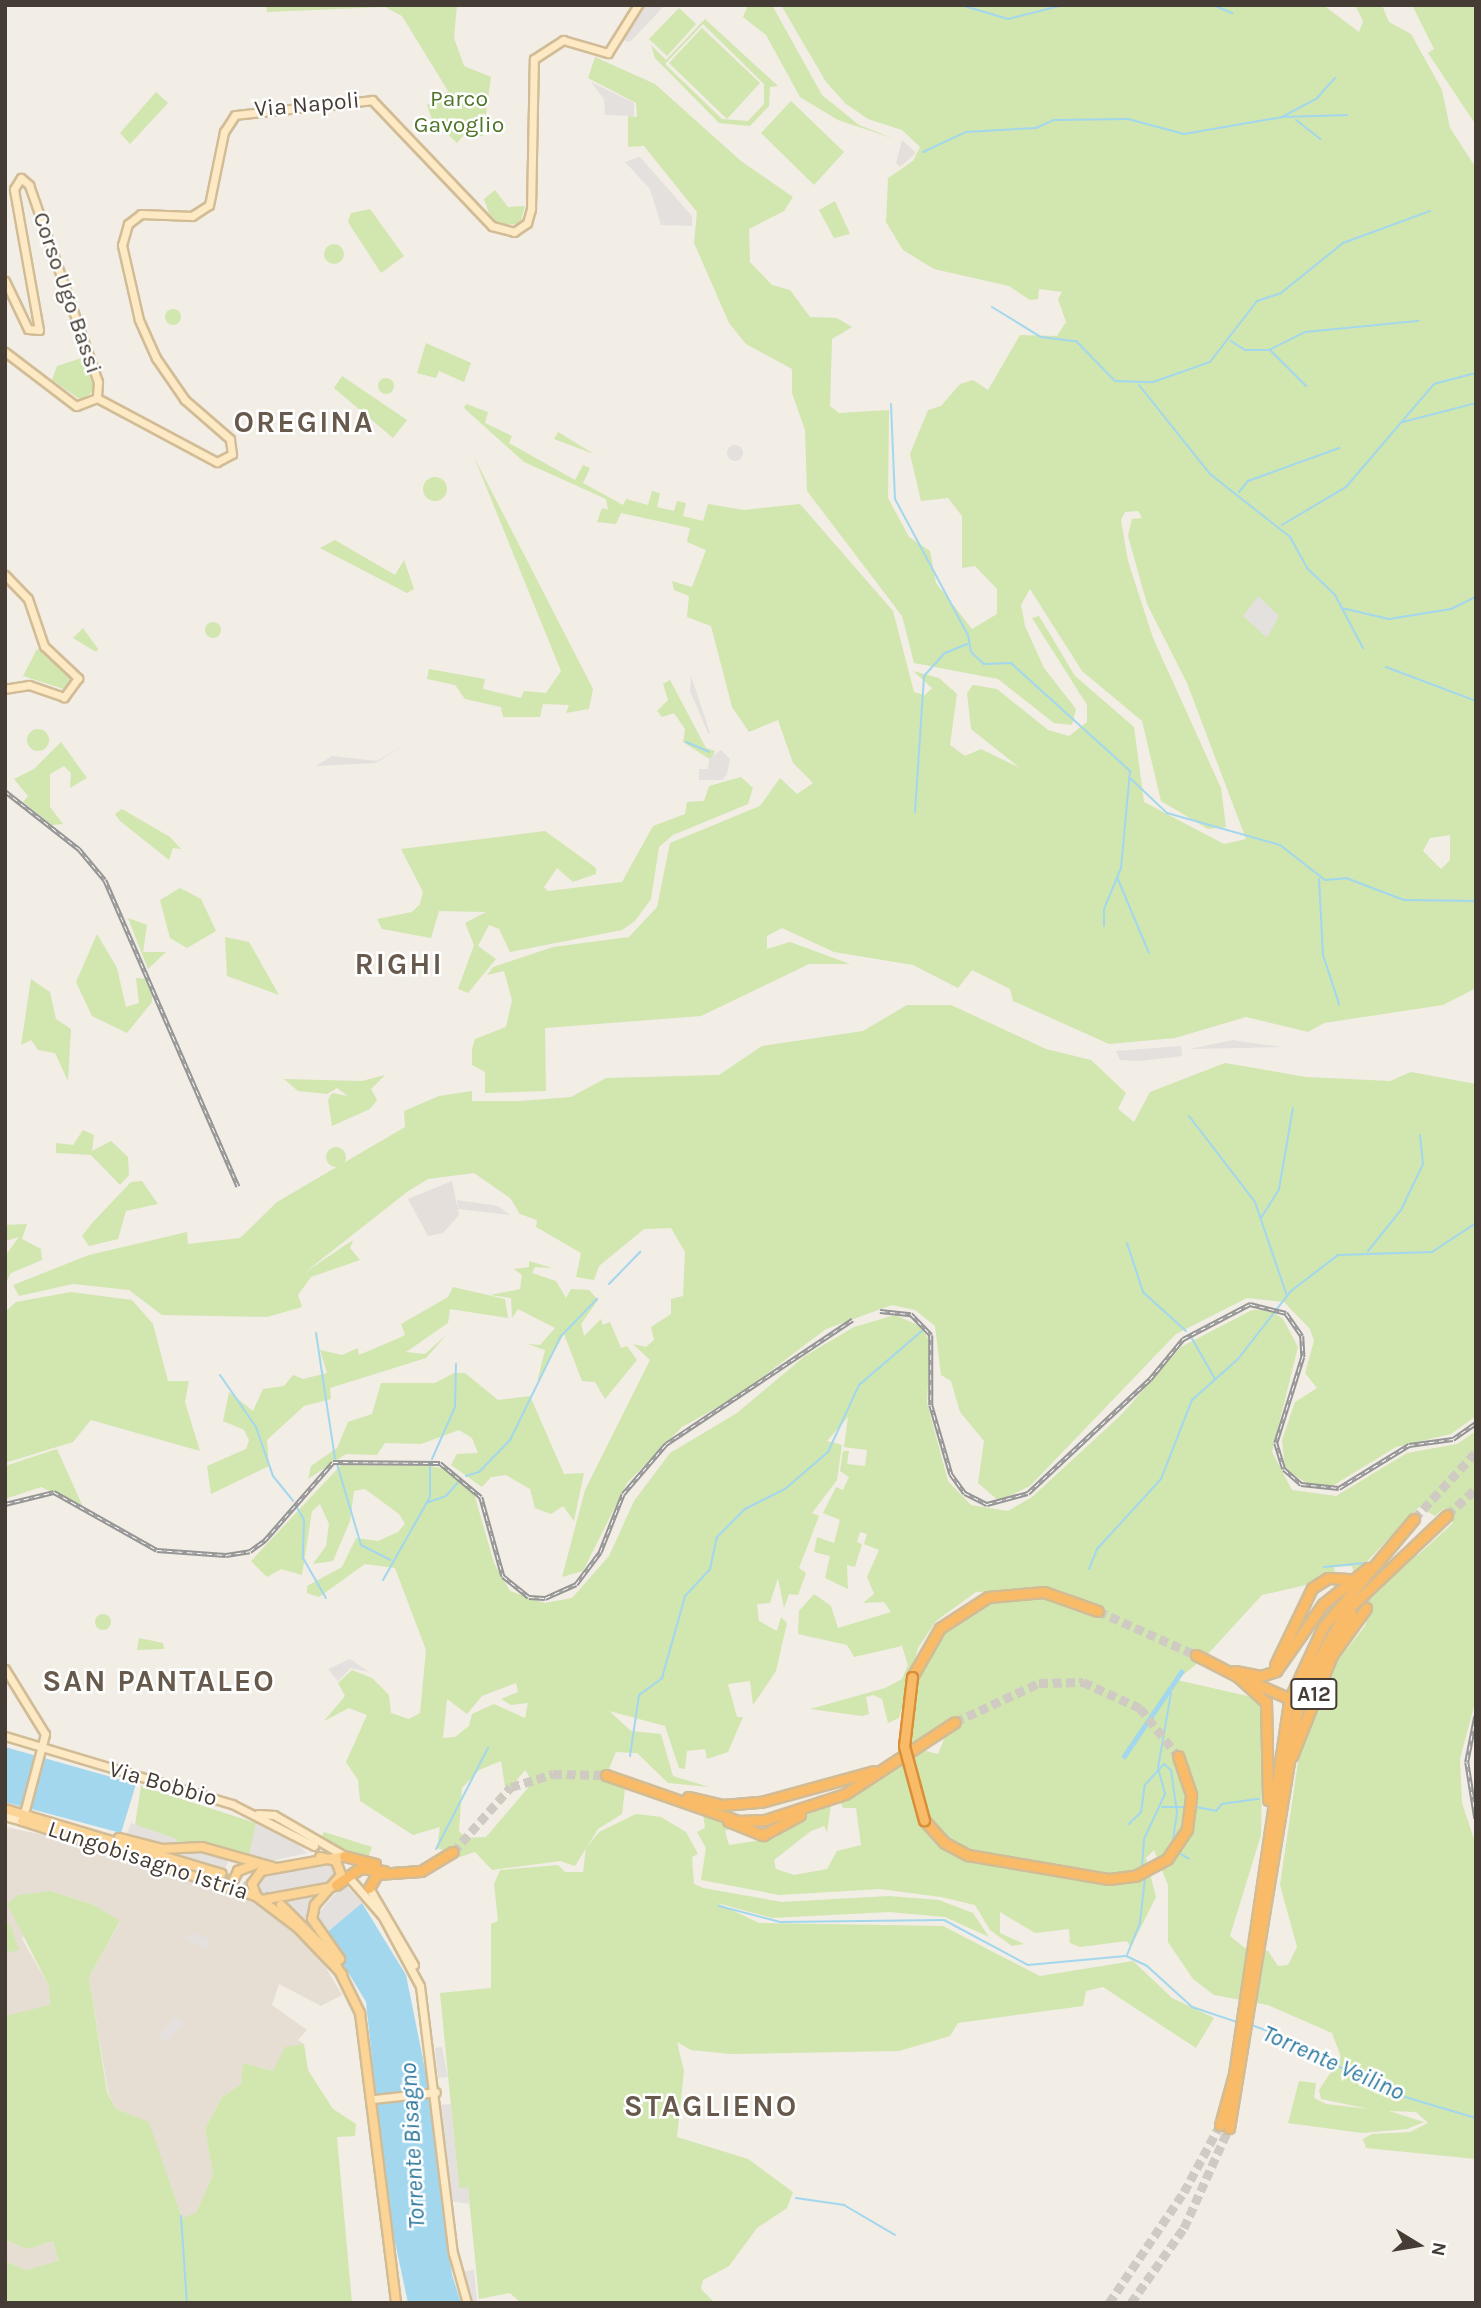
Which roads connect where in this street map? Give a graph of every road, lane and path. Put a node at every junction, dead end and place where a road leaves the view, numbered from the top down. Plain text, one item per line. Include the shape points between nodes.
1 (638, 5) edge
2 (5, 281) edge
3 (5, 352) edge
4 (97, 398) junction
5 (5, 575) edge
6 (5, 689) edge
7 (1447, 1516) tunnel mouth
8 (1414, 1519) tunnel mouth
9 (1407, 1552) junction
10 (1378, 1562) junction
11 (1348, 1579) dead end
12 (1366, 1608) dead end
13 (1098, 1611) tunnel mouth
14 (1196, 1656) tunnel mouth
15 (5, 1670) edge
16 (1242, 1675) junction
17 (1309, 1688) dead end
18 (1285, 1697) dead end
19 (955, 1722) tunnel mouth
20 (5, 1736) edge
21 (41, 1753) junction
22 (1178, 1756) tunnel mouth
23 (883, 1769) junction
24 (606, 1775) tunnel mouth
25 (649, 1787) junction
26 (1282, 1791) junction
27 (709, 1810) junction
28 (806, 1810) junction
29 (8, 1812) edge
30 (257, 1814) junction
31 (24, 1815) junction
32 (1269, 1825) junction
33 (110, 1840) junction
34 (314, 1846) tunnel mouth
35 (453, 1852) tunnel mouth
36 (344, 1856) junction
37 (320, 1857) junction
38 (259, 1864) junction
39 (273, 1867) junction
40 (399, 1873) junction
41 (220, 1874) tunnel mouth
42 (351, 1880) tunnel mouth
43 (231, 1885) junction
44 (335, 1885) junction
45 (369, 1888) joint
46 (259, 1898) junction
47 (281, 1905) tunnel mouth
48 (1258, 1930) junction
49 (344, 1975) junction
50 (415, 1975) junction
51 (370, 2083) junction
52 (433, 2092) junction
53 (376, 2099) junction
54 (1225, 2127) tunnel mouth
55 (377, 2134) junction
56 (396, 2303) edge
57 (467, 2303) edge

1 - 4 street, Via Napoli via 608,53 558,41 534,59 531,209 517,232 495,229 444,170 408,145 384,108 361,98 239,112 225,128 216,189 205,209 184,217 150,212 128,223 122,250 144,335 185,400 230,439 232,454 219,462
2 - 4 street, Corso Ugo Bassi via 29,328 41,327 14,189 18,179 29,185 98,382
3 - 4 street, Corso Ugo Bassi via 76,406
5 - 6 street via 29,598 44,646 78,678 75,690 64,697 29,685
7 - 9 highway
8 - 10 highway
9 - 17 highway via 1347,1618
9 - 26 highway via 1346,1611 1315,1656 1294,1713
10 - 16 highway via 1323,1604 1279,1668
10 - 32 highway via 1323,1627 1298,1674
11 - 16 highway via 1328,1578 1312,1588 1277,1662
12 - 26 highway, A12 via 1311,1700
13 - 22 highway, bridge via 1044,1592 988,1597 940,1628 912,1677 904,1746 924,1820 945,1843 968,1855 1115,1880 1149,1871 1177,1849 1191,1801
14 - 16 highway
15 - 21 street via 45,1734
16 - 18 highway
16 - 32 highway via 1268,1707
19 - 23 highway
20 - 21 street, Via Bobbio
21 - 30 street, Via Bobbio
21 - 31 street
23 - 25 highway via 815,1791 742,1804
23 - 28 highway
24 - 25 highway
25 - 27 highway
26 - 48 highway
27 - 28 highway via 749,1822
27 - 28 highway via 763,1835
29 - 31 main road, Lungobisagno Istria
30 - 34 street, Via Bobbio
30 - 36 street via 274,1815
31 - 33 main road, Lungobisagno Istria
31 - 43 main road, Lungobisagno Istria
32 - 48 highway
33 - 38 main road via 199,1847
33 - 41 main road, Lungobisagno Istria
35 - 40 highway via 440,1864
36 - 37 main road
36 - 40 highway
37 - 39 main road
37 - 44 main road via 340,1865
38 - 39 main road
38 - 43 main road via 241,1869
39 - 46 main road via 254,1877
40 - 44 highway via 360,1868
40 - 45 highway via 374,1875
42 - 50 street via 383,1917
43 - 46 main road, Lungobisagno Istria
44 - 46 main road
44 - 49 main road via 315,1905 312,1919
45 - 50 street via 409,1949
46 - 49 main road, Lungobisagno Istria
47 - 49 main road, Lungobisagno Istria
48 - 54 highway
49 - 51 main road, Lungobisagno Istria via 363,2024
50 - 52 street
51 - 53 main road, Lungobisagno Istria
51 - 55 main road
52 - 53 street
52 - 57 street via 453,2253
53 - 55 main road, Lungobisagno Istria
55 - 56 main road, Lungobisagno Istria via 386,2258

